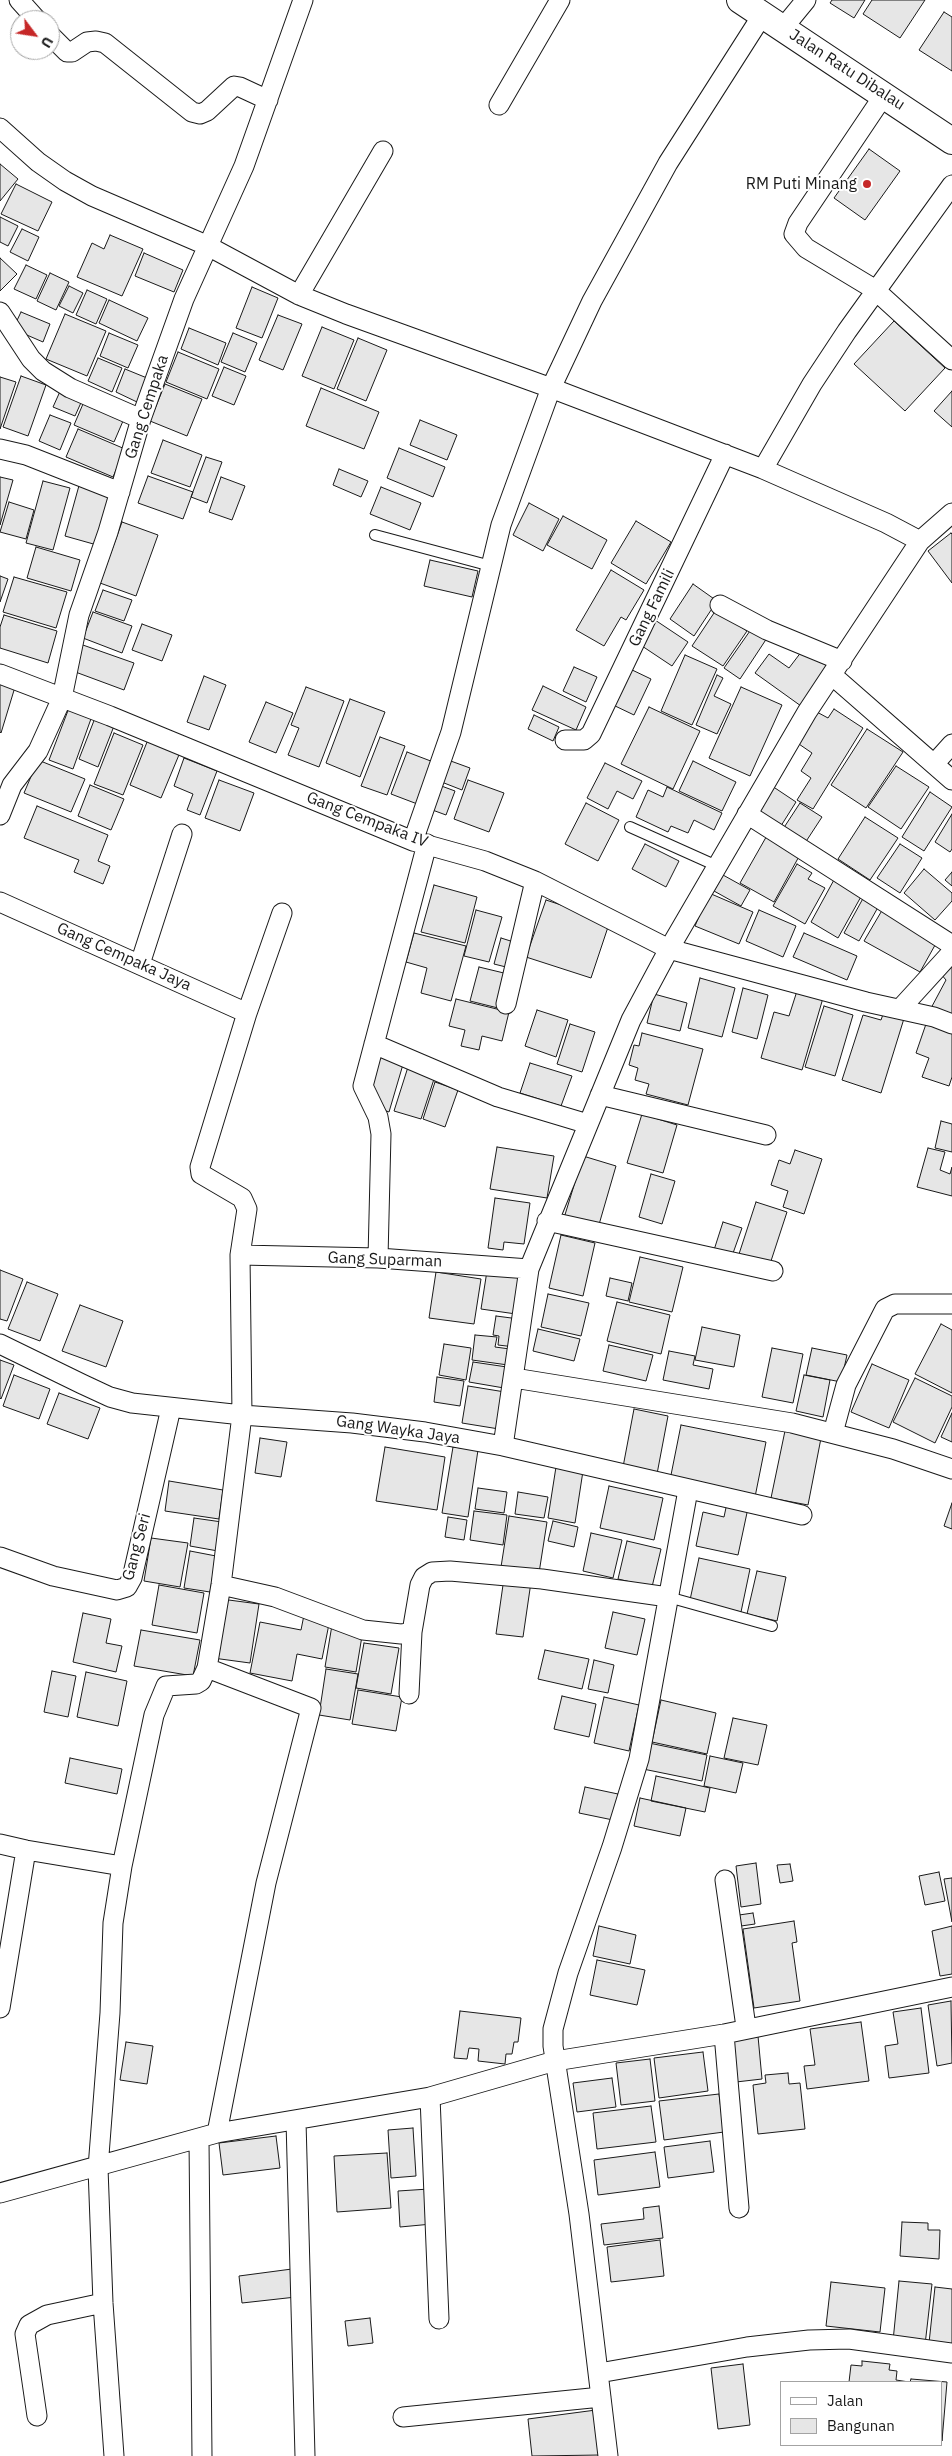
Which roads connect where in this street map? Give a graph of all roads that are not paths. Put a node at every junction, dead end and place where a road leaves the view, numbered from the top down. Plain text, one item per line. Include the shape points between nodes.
1 (19, 0) edge
2 (560, 0) edge
3 (740, 0) edge
4 (806, 0) edge
5 (296, 3) edge
6 (28, 10) edge
7 (773, 21) junction
8 (60, 45) edge
9 (884, 95) junction
10 (268, 100) junction
11 (499, 106) dead end
12 (0, 128) edge
13 (952, 141) edge
14 (383, 151) dead end
15 (952, 185) edge
16 (206, 245) junction
17 (874, 289) junction
18 (299, 295) junction
19 (0, 312) edge
20 (952, 360) edge
21 (552, 388) junction
22 (141, 419) junction
23 (0, 449) edge
24 (725, 454) junction
25 (763, 469) junction
26 (120, 492) junction
27 (952, 512) edge
28 (375, 535) dead end
29 (920, 541) junction
30 (491, 566) junction
31 (720, 606) dead end
32 (838, 668) junction
33 (0, 674) edge
34 (62, 698) junction
35 (564, 740) dead end
36 (952, 744) edge
37 (934, 764) junction
38 (952, 780) edge
39 (746, 814) junction
40 (0, 815) edge
41 (630, 827) dead end
42 (182, 834) dead end
43 (420, 843) junction
44 (717, 866) junction
45 (535, 881) junction
46 (0, 902) edge
47 (282, 913) dead end
48 (952, 945) edge
49 (669, 949) junction
50 (952, 952) edge
51 (140, 964) junction
52 (506, 1004) dead end
53 (900, 1009) junction
54 (247, 1013) junction
55 (952, 1024) edge
56 (374, 1044) junction
57 (600, 1095) junction
58 (588, 1124) junction
59 (766, 1135) dead end
60 (547, 1222) junction
61 (240, 1255) junction
62 (378, 1258) junction
63 (529, 1269) junction
64 (773, 1271) dead end
65 (952, 1304) edge
66 (0, 1344) edge
67 (514, 1378) junction
68 (171, 1408) junction
69 (242, 1416) junction
70 (833, 1432) junction
71 (503, 1446) junction
72 (952, 1469) edge
73 (688, 1490) junction
74 (802, 1515) dead end
75 (0, 1557) edge
76 (221, 1585) junction
77 (668, 1597) junction
78 (772, 1626) dead end
79 (412, 1632) junction
80 (207, 1668) junction
81 (409, 1694) dead end
82 (0, 1844) edge
83 (26, 1850) junction
84 (122, 1866) junction
85 (725, 1880) dead end
86 (952, 1987) edge
87 (0, 2008) edge
88 (746, 2028) junction
89 (724, 2034) junction
90 (555, 2061) junction
91 (430, 2098) junction
92 (296, 2122) junction
93 (218, 2134) junction
94 (199, 2139) junction
95 (98, 2168) junction
96 (0, 2189) edge
97 (0, 2193) edge
98 (739, 2208) dead end
99 (103, 2303) junction
100 (439, 2319) dead end
101 (952, 2353) edge
102 (599, 2373) junction
103 (601, 2397) junction
104 (37, 2416) dead end
105 (403, 2417) dead end
106 (114, 2456) edge
107 (202, 2456) edge
108 (305, 2456) edge
109 (608, 2456) edge

1 - 6 street
2 - 11 street
3 - 7 main road, Jalan Ratu Dibalau
4 - 7 street
5 - 10 street, Gang Cempaka
7 - 9 main road, Jalan Ratu Dibalau
7 - 21 street via 664,172 592,301
8 - 10 street via 67,52 72,52 87,42 105,43 192,112 200,114 206,111 234,86
9 - 13 main road, Jalan Ratu Dibalau
9 - 17 street via 798,223 794,234 806,248
10 - 16 street, Gang Cempaka via 244,166
12 - 16 street via 65,181
14 - 18 street
15 - 17 street
16 - 18 street
16 - 22 street, Gang Cempaka
17 - 20 street
17 - 25 street via 812,384
18 - 21 street
19 - 22 street via 31,359 43,371 70,388
21 - 24 street
21 - 30 street via 501,525
22 - 26 street, Gang Cempaka
23 - 26 street via 26,455
24 - 25 street
24 - 35 street, Gang Famili via 590,734 584,740
25 - 29 street
26 - 34 street, Gang Cempaka via 79,615
27 - 29 street
28 - 30 lane
29 - 32 street
30 - 43 street
31 - 32 street
32 - 37 street
32 - 39 street via 807,712
33 - 34 street, Gang Cempaka IV
34 - 40 street, Gang Cempaka via 38,751 12,785
34 - 43 street, Gang Cempaka IV
36 - 37 street
37 - 38 street
39 - 44 street
39 - 48 street
41 - 44 lane
42 - 51 street
43 - 45 street, Gang Cempaka IV via 484,861
43 - 56 street
44 - 49 street
45 - 49 street, Gang Cempaka IV
45 - 52 street
46 - 51 street, Gang Cempaka Jaya
47 - 54 street
49 - 53 street, Gang Cempaka IV
49 - 57 street via 631,1020
50 - 53 street
51 - 54 street, Gang Cempaka Jaya
53 - 55 street, Gang Cempaka IV
54 - 61 street via 200,1170 201,1174 242,1198 245,1203
56 - 58 street via 498,1097
56 - 62 street via 363,1086 378,1117 381,1134
57 - 58 street
57 - 59 street
58 - 60 street
60 - 63 street
60 - 64 street
61 - 62 street, Gang Suparman
61 - 69 street
62 - 63 street, Gang Suparman
63 - 67 street
65 - 70 street via 895,1304 885,1309 846,1385
66 - 68 street, Gang Wayka Jaya via 110,1396 132,1403
67 - 70 street
67 - 71 street
68 - 69 street, Gang Wayka Jaya
68 - 75 street, Gang Seri via 132,1578 127,1587 117,1590 53,1576
69 - 71 street, Gang Wayka Jaya via 352,1423
69 - 76 street
70 - 72 street
71 - 73 street, Gang Wayka Jaya
73 - 74 street, Gang Wayka Jaya
73 - 77 street
76 - 79 street via 275,1597 363,1630
76 - 80 street
77 - 78 lane
77 - 79 street via 542,1579 432,1572 420,1585
77 - 90 street via 639,1759 557,2009 553,2029
79 - 81 street
80 - 84 street via 199,1683 168,1686 162,1692 154,1715
80 - 93 street via 311,1708 266,1883
82 - 83 street
83 - 84 street
83 - 87 street
84 - 95 street via 112,1938 110,2013
85 - 88 street
86 - 88 street
88 - 89 street
89 - 90 street
89 - 98 street
90 - 91 street
90 - 102 street
91 - 92 street
91 - 100 street
92 - 93 street
92 - 108 street
93 - 94 street
94 - 95 street
94 - 107 street
95 - 97 street
95 - 99 street
96 - 97 street
99 - 104 street via 47,2315 30,2325 25,2334
99 - 106 street
101 - 102 street via 849,2340 809,2340 747,2347
102 - 103 street
103 - 105 street
103 - 109 street

